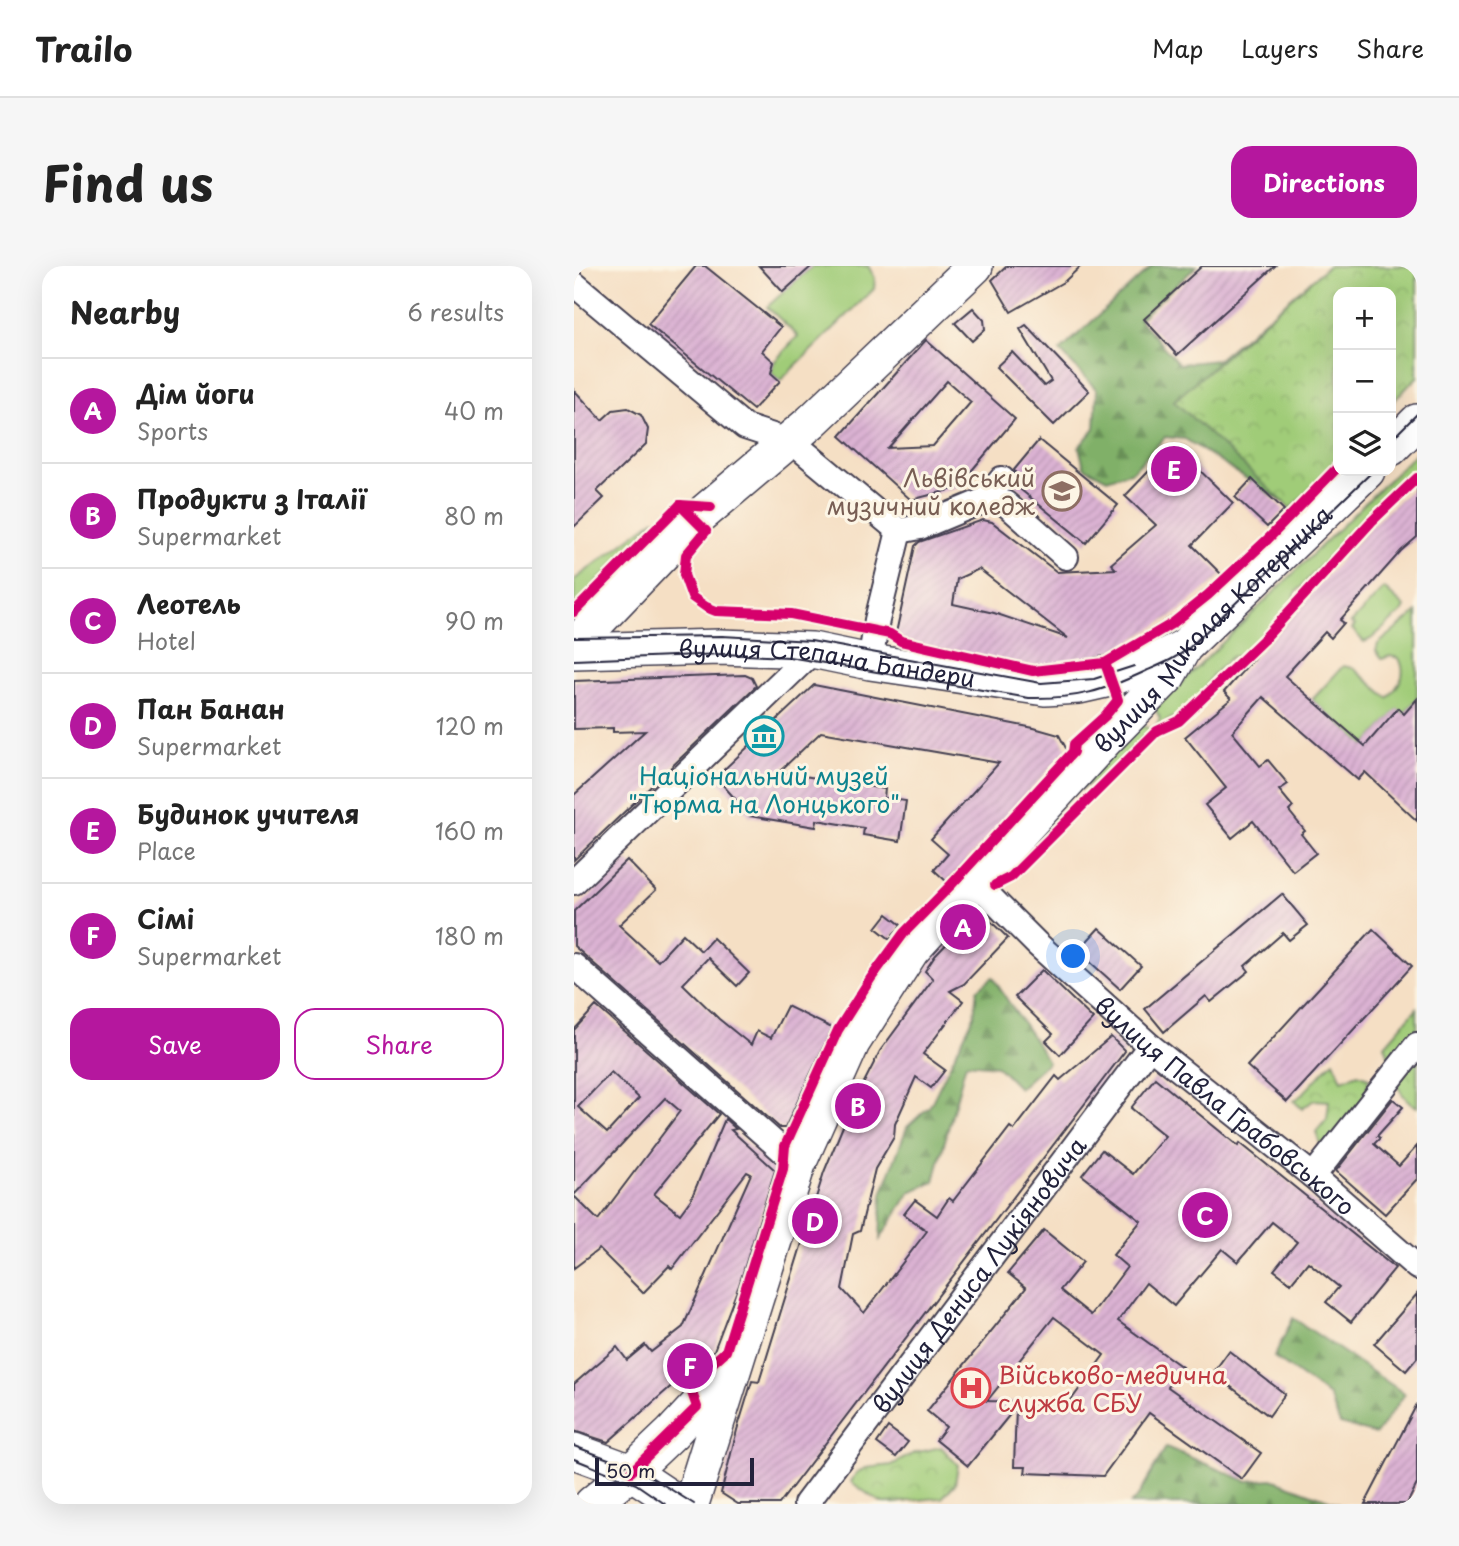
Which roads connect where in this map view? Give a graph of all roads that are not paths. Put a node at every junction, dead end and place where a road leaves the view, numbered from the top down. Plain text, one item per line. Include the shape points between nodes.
1 (975, 266) edge
2 (576, 287) edge
3 (1417, 422) edge
4 (788, 441) junction
5 (1396, 443) edge
6 (1362, 476) edge
7 (1002, 479) dead end
8 (985, 500) junction
9 (899, 531) junction
10 (1066, 557) dead end
11 (574, 648) edge
12 (1184, 648) junction
13 (812, 650) junction
14 (870, 662) junction
15 (1079, 686) junction
16 (1106, 739) junction
17 (574, 882) edge
18 (975, 882) junction
19 (574, 966) edge
20 (1417, 1045) edge
21 (1150, 1046) junction
22 (798, 1164) junction
23 (1313, 1176) junction
24 (1417, 1267) edge
25 (735, 1365) junction
26 (574, 1451) edge
27 (631, 1472) junction
28 (592, 1504) edge
29 (678, 1504) edge
30 (691, 1504) edge
31 (806, 1504) edge

1 - 4 main road
2 - 4 street via 745,427
3 - 5 main road
4 - 9 street
4 - 11 main road via 695,520
6 - 12 main road, вулиця Миколая Коперника
7 - 8 street
8 - 9 street
8 - 10 street via 1005,503
9 - 14 street
11 - 13 main road, вулиця Степана Бандери
12 - 15 main road, вулиця Степана Бандери via 1122,675
12 - 16 main road, вулиця Миколая Коперника via 1167,677
13 - 14 main road, вулиця Степана Бандери
13 - 17 street
14 - 15 main road, вулиця Степана Бандери via 1045,688
15 - 16 main road via 1105,716
16 - 18 main road, вулиця Миколая Коперника
18 - 21 street, вулиця Павла Грабовського
18 - 22 main road, вулиця Миколая Коперника via 911,951 852,1044
19 - 22 street
20 - 23 street
21 - 23 street, вулиця Павла Грабовського
21 - 31 street, вулиця Дениса Лукіяновича
22 - 25 main road, вулиця Миколая Коперника
23 - 24 street, вулиця Павла Грабовського
25 - 27 main road, вулиця Миколая Коперника
25 - 30 main road, вулиця Миколая Коперника
26 - 27 main road
27 - 28 main road, вулиця Миколая Коперника
27 - 29 main road

